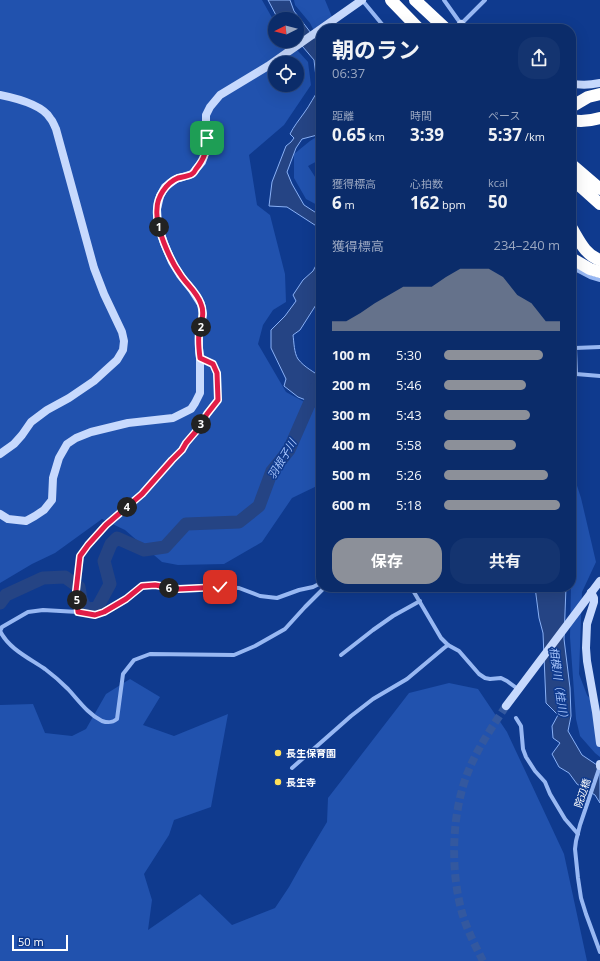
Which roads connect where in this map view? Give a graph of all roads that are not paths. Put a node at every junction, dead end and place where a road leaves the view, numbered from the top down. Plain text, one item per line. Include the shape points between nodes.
1 (362, 0) edge
2 (406, 0) edge
3 (415, 0) edge
4 (444, 0) edge
5 (485, 0) edge
6 (392, 1) edge
7 (328, 24) edge
8 (382, 24) edge
9 (411, 24) edge
10 (414, 24) edge
11 (429, 24) edge
12 (441, 24) edge
13 (461, 24) edge
14 (465, 24) edge
15 (316, 32) edge
16 (600, 83) edge
17 (576, 85) edge
18 (600, 94) edge
19 (0, 95) edge
20 (576, 104) edge
21 (600, 118) edge
22 (576, 121) edge
23 (576, 168) edge
24 (576, 182) edge
25 (600, 189) edge
26 (600, 204) edge
27 (576, 236) edge
28 (600, 260) edge
29 (576, 266) edge
30 (576, 268) edge
31 (600, 272) edge
32 (600, 280) edge
33 (600, 347) edge
34 (576, 348) edge
35 (200, 358) junction
36 (576, 374) edge
37 (600, 376) edge
38 (0, 454) edge
39 (0, 514) edge
40 (600, 581) edge
41 (316, 586) edge
42 (320, 592) edge
43 (414, 592) edge
44 (592, 592) junction
45 (420, 601) junction
46 (78, 612) junction
47 (448, 646) junction
48 (341, 655) dead end
49 (520, 687) junction
50 (506, 706) tunnel mouth
51 (516, 718) dead end
52 (600, 743) edge
53 (600, 765) edge
54 (292, 768) dead end
55 (578, 834) junction
56 (600, 952) edge

1 - 7 street
1 - 8 street
2 - 11 highway
3 - 12 highway
4 - 13 street
5 - 14 street
6 - 9 highway
6 - 10 highway
15 - 35 street via 268,66 220,95 206,115 206,151 202,162 192,174 176,179 160,196 157,209 158,224 172,262 201,304 203,314 199,334
16 - 17 street
18 - 20 highway
19 - 38 street via 37,106 50,117 60,142 94,268 124,341 117,360 94,381 46,410 31,422 14,444
21 - 22 highway
23 - 25 highway
24 - 26 highway
27 - 28 highway via 585,251
29 - 31 highway
30 - 32 street
33 - 34 street
35 - 39 street via 200,393 191,409 174,418 128,424 76,438 67,444 59,458 52,500 44,510 26,521 8,519
35 - 46 street via 213,364 217,373 218,400 182,450 142,494 106,525 80,556 76,591
36 - 37 street
40 - 44 street
41 - 46 street via 277,598 260,596 239,588 179,589 155,585 142,586 104,612 95,615
42 - 46 street via 285,629 234,655 150,654 134,660 123,674 117,720 108,723 95,716 46,670 11,646 0,631 2,627 28,612
43 - 45 street
44 - 49 street
44 - 52 street via 594,602 587,624 586,648
45 - 47 street
45 - 48 street via 393,616
47 - 49 street via 459,651 484,678 501,678
47 - 54 street via 407,679 351,716
49 - 50 street
51 - 55 street via 521,726 526,757 534,771 545,782 565,819
53 - 55 street, 院辺橋
55 - 56 street, 院辺橋 via 575,849 578,878 586,914

